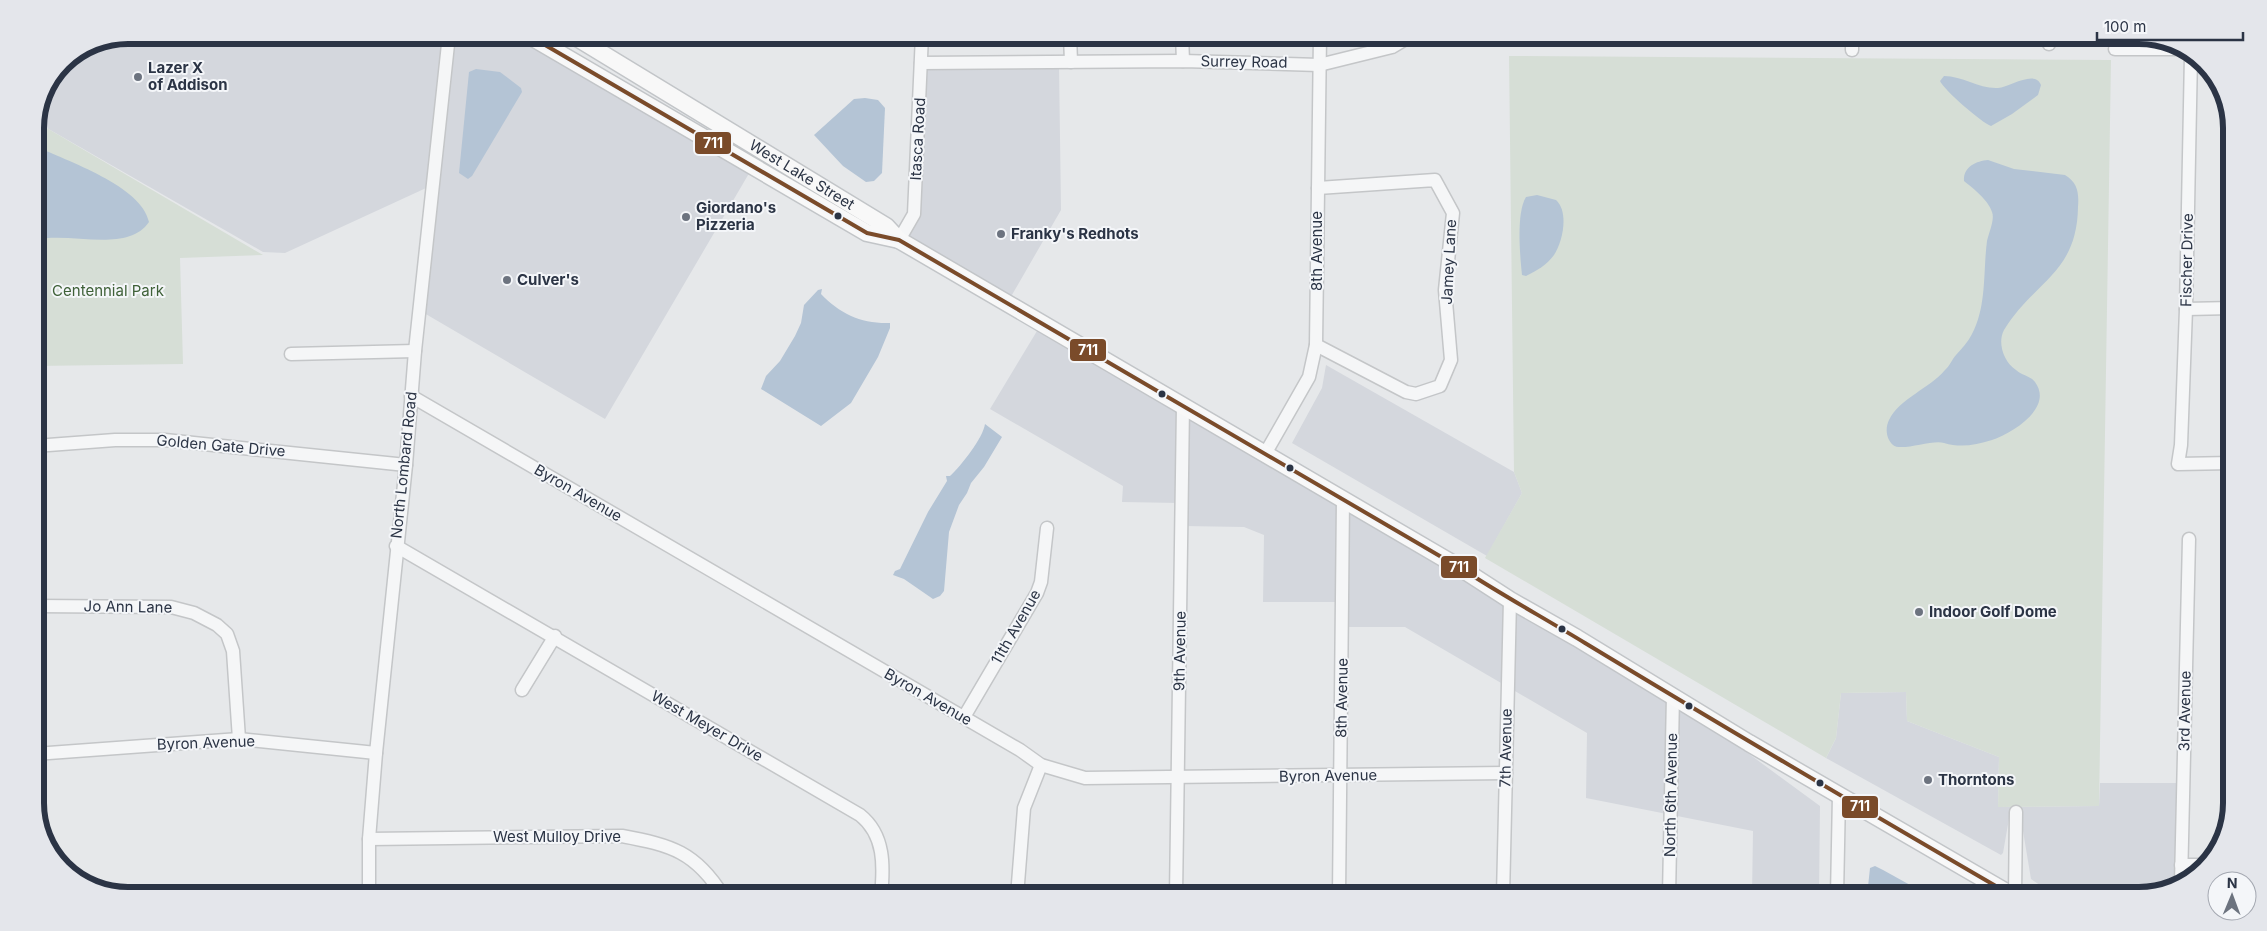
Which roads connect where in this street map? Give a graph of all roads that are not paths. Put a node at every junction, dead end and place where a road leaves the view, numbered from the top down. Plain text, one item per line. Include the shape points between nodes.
1 (448, 44) edge
2 (543, 44) edge
3 (587, 44) edge
4 (922, 44) edge
5 (1070, 44) edge
6 (1182, 44) edge
7 (1320, 44) edge
8 (1397, 44) edge
9 (1852, 44) edge
10 (2115, 49) dead end
11 (2168, 49) edge
12 (1852, 50) dead end
13 (1183, 61) junction
14 (1070, 62) junction
15 (2191, 62) edge
16 (921, 64) junction
17 (1320, 65) junction
18 (1318, 188) junction
19 (899, 240) junction
20 (2186, 308) junction
21 (2223, 308) edge
22 (1316, 345) junction
23 (415, 351) junction
24 (291, 354) dead end
25 (411, 396) junction
26 (1183, 405) junction
27 (44, 445) edge
28 (1266, 454) junction
29 (2223, 463) edge
30 (406, 465) junction
31 (1343, 499) junction
32 (1046, 528) dead end
33 (2188, 539) dead end
34 (396, 546) junction
35 (1510, 600) junction
36 (44, 606) edge
37 (555, 636) junction
38 (522, 690) dead end
39 (1673, 695) junction
40 (964, 718) junction
41 (239, 739) junction
42 (44, 753) edge
43 (376, 753) junction
44 (1041, 765) junction
45 (1506, 773) junction
46 (1341, 776) junction
47 (1176, 778) junction
48 (1839, 795) junction
49 (2016, 812) dead end
50 (369, 839) junction
51 (2181, 865) junction
52 (2196, 865) edge
53 (2181, 876) edge
54 (368, 887) edge
55 (716, 887) edge
56 (882, 887) edge
57 (1018, 887) edge
58 (1176, 887) edge
59 (1340, 887) edge
60 (1503, 887) edge
61 (1669, 887) edge
62 (1837, 887) edge
63 (1998, 887) edge
64 (2014, 887) edge

1 - 23 street, North Lombard Road
2 - 19 main road, West Lake Street via 866,233
3 - 19 main road, West Lake Street via 879,222
4 - 16 street, Itasca Road
5 - 14 street
6 - 13 street
7 - 17 street, 8th Avenue
8 - 17 street, Surrey Road
9 - 12 street
10 - 11 street
13 - 14 street, Surrey Road
13 - 17 street, Surrey Road
14 - 16 street, Surrey Road
15 - 20 street, Fischer Drive
16 - 19 street, Itasca Road via 914,214
17 - 18 street, 8th Avenue
18 - 22 street, 8th Avenue
18 - 22 street, Jamey Lane via 1435,180 1452,213 1445,290 1451,360 1440,386 1416,394 1406,392
19 - 26 main road, West Lake Street
20 - 21 street
20 - 29 street, Fischer Drive via 2178,464
22 - 28 street, 8th Avenue via 1309,377
23 - 24 street
23 - 25 street, North Lombard Road
25 - 30 street, North Lombard Road
25 - 40 street, Byron Avenue
26 - 28 main road, West Lake Street
26 - 47 street, 9th Avenue
27 - 30 street, Golden Gate Drive via 165,440
28 - 31 main road, West Lake Street
30 - 34 street, North Lombard Road
31 - 35 main road, West Lake Street
31 - 46 street, 8th Avenue
32 - 40 street, 11th Avenue via 1042,582
33 - 51 street, 3rd Avenue
34 - 37 street, West Meyer Drive
34 - 43 street, North Lombard Road
35 - 39 main road, West Lake Street
35 - 45 street, 7th Avenue
36 - 41 street, Jo Ann Lane via 171,607 194,613 217,625 227,634 233,651
37 - 38 street
37 - 56 street, West Meyer Drive via 860,815 877,835 883,861
39 - 48 main road, West Lake Street
39 - 61 street, North 6th Avenue
40 - 44 street, Byron Avenue
41 - 42 street, Byron Avenue
41 - 43 street, Byron Avenue
43 - 50 street, North Lombard Road
44 - 47 street, Byron Avenue via 1085,778
44 - 57 street via 1024,808
45 - 46 street, Byron Avenue
45 - 60 street, 7th Avenue
46 - 47 street, Byron Avenue
46 - 59 street, 8th Avenue
47 - 58 street, 9th Avenue
48 - 62 street
48 - 63 main road, West Lake Street
49 - 64 street
50 - 54 street, North Lombard Road
50 - 55 street, West Mulloy Drive via 622,836 653,842 678,852 699,864
51 - 52 street
51 - 53 street, 3rd Avenue

